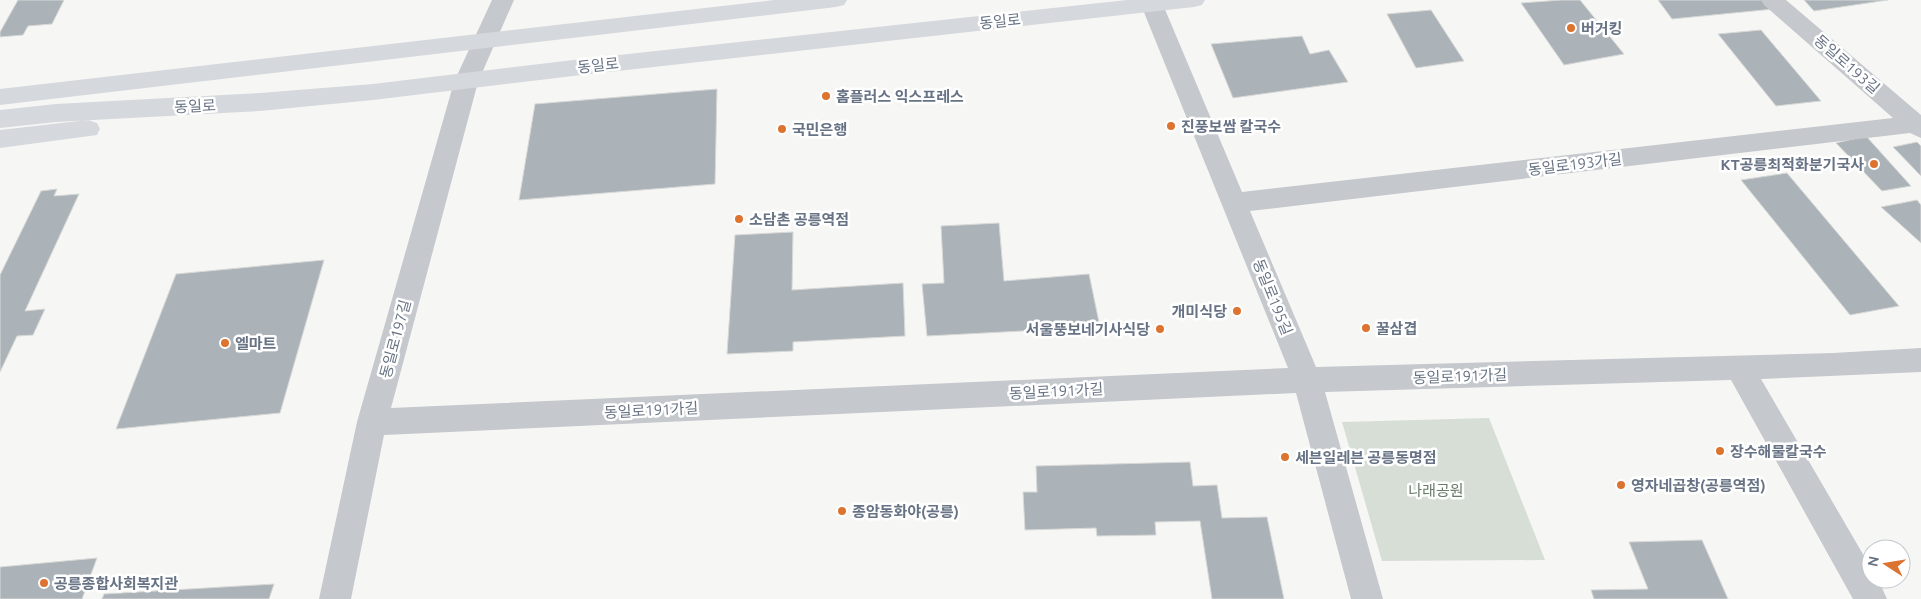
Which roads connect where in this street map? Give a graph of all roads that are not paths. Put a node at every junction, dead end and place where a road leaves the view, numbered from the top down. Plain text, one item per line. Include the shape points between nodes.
1 (503, 0) edge
2 (836, 0) edge
3 (1194, 0) edge
4 (1772, 0) edge
5 (1151, 2) edge
6 (484, 41) junction
7 (266, 68) junction
8 (466, 82) junction
9 (0, 86) edge
10 (0, 97) edge
11 (260, 102) junction
12 (0, 119) edge
13 (1918, 127) edge
14 (0, 139) edge
15 (1234, 203) junction
16 (1921, 360) edge
17 (1739, 368) junction
18 (1307, 380) junction
19 (372, 422) junction
20 (336, 599) edge
21 (1367, 599) edge
22 (1871, 599) edge

1 - 6 street, 동일로197길
2 - 6 main road, 동일로
3 - 5 main road, 동일로
4 - 13 street, 동일로193길
5 - 8 main road, 동일로
5 - 15 street, 동일로195길
6 - 7 main road, 동일로
6 - 8 street, 동일로197길
7 - 9 main road
7 - 10 main road, 동일로
8 - 11 main road, 동일로
8 - 19 street, 동일로197길
11 - 12 main road, 동일로
11 - 14 main road via 125,124
13 - 15 street, 동일로193가길
15 - 18 street, 동일로195길
16 - 17 street, 동일로191가길
17 - 18 street, 동일로191가길
17 - 22 street
18 - 19 street, 동일로191가길
18 - 21 street, 동일로195길
19 - 20 street, 동일로197길 via 336,586

